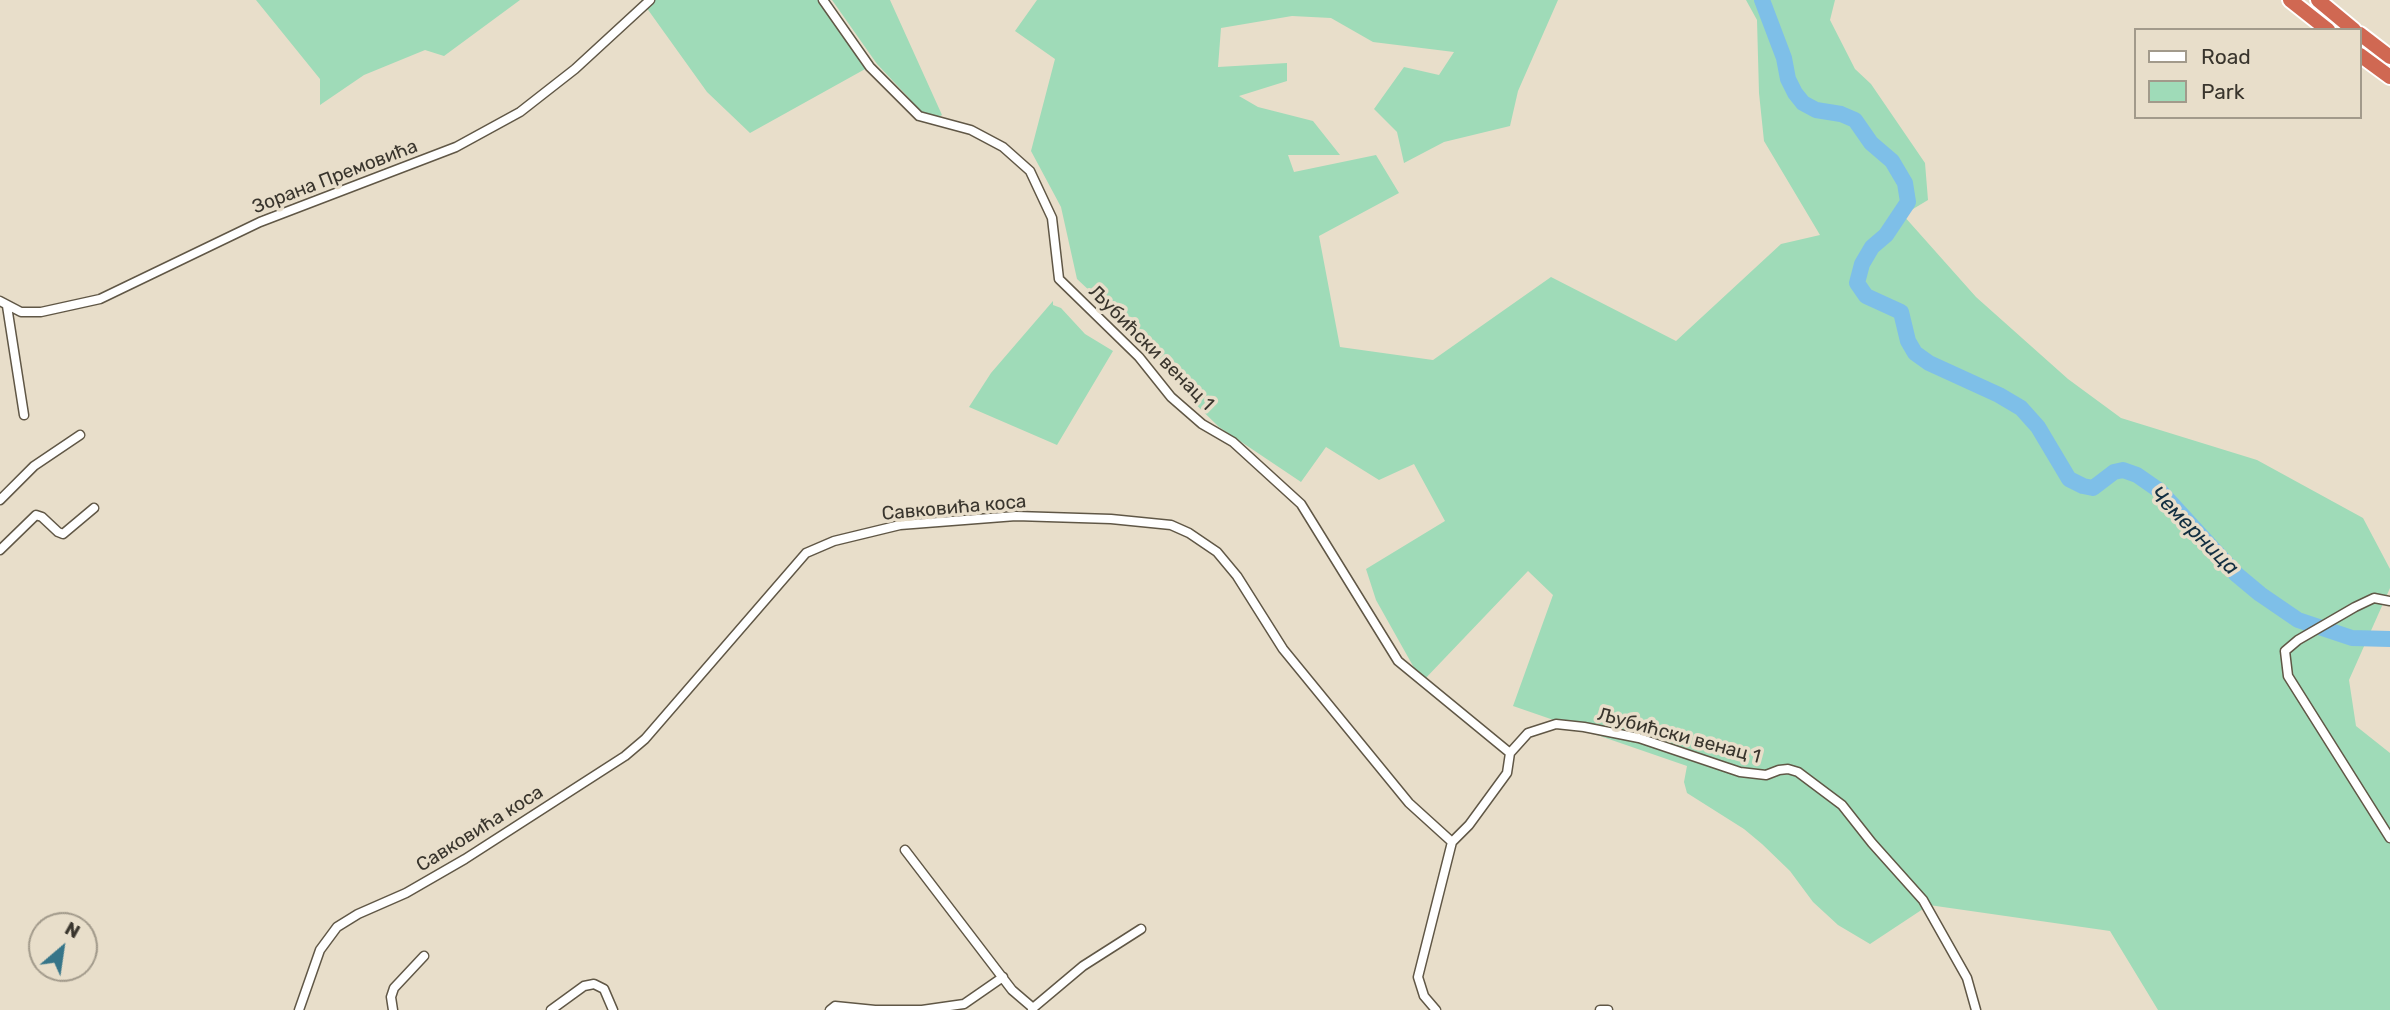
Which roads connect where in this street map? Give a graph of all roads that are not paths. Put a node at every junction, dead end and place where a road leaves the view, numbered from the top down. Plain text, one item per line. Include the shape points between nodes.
1 (650, 0) edge
2 (823, 0) edge
3 (2290, 0) edge
4 (2318, 0) edge
5 (2325, 28) edge
6 (2352, 28) edge
7 (2362, 36) edge
8 (2362, 56) edge
9 (2390, 57) edge
10 (2390, 77) edge
11 (4, 303) edge
12 (24, 415) dead end
13 (79, 435) dead end
14 (0, 500) edge
15 (94, 508) dead end
16 (0, 550) edge
17 (2390, 601) edge
18 (1510, 753) junction
19 (2390, 838) edge
20 (1452, 842) junction
21 (905, 850) dead end
22 (1141, 929) dead end
23 (424, 956) dead end
24 (1003, 977) junction
25 (1033, 1009) edge
26 (299, 1010) edge
27 (393, 1010) edge
28 (551, 1010) edge
29 (613, 1010) edge
30 (830, 1010) edge
31 (1436, 1010) edge
32 (1600, 1010) edge
33 (1608, 1010) edge
34 (1976, 1010) edge

1 - 11 street, Зорана Премовића via 520,112 456,147 260,222 100,299 41,312 21,312
2 - 18 street, Љубићски венац 1 via 870,67 919,116 971,130 1003,147 1030,171 1052,218 1059,279 1139,356 1171,397 1202,424 1233,442 1301,504 1398,661
3 - 5 highway
4 - 6 highway
7 - 9 highway
8 - 10 highway
11 - 12 street
13 - 14 street via 34,466
15 - 16 street via 63,534 36,515
17 - 19 street via 2374,598 2328,621 2286,651 2288,676
18 - 20 street, Љубићски венац 1 via 1507,773
18 - 34 street, Љубићски венац 1 via 1528,733 1556,724 1639,738 1740,772 1798,772 1842,805 1923,900 1967,978
20 - 26 street, Савковића коса via 1409,803 1283,649 1217,552 1189,533 1171,525 1111,519 1016,516 900,525 834,541 806,553 625,756 465,859 337,928 320,950
20 - 31 street via 1418,977 1424,996
21 - 24 street
22 - 25 street via 1083,966
23 - 27 street via 394,988
24 - 25 street
24 - 30 street via 964,1004 922,1010 835,1006
28 - 29 street via 594,984 604,989
32 - 33 street

